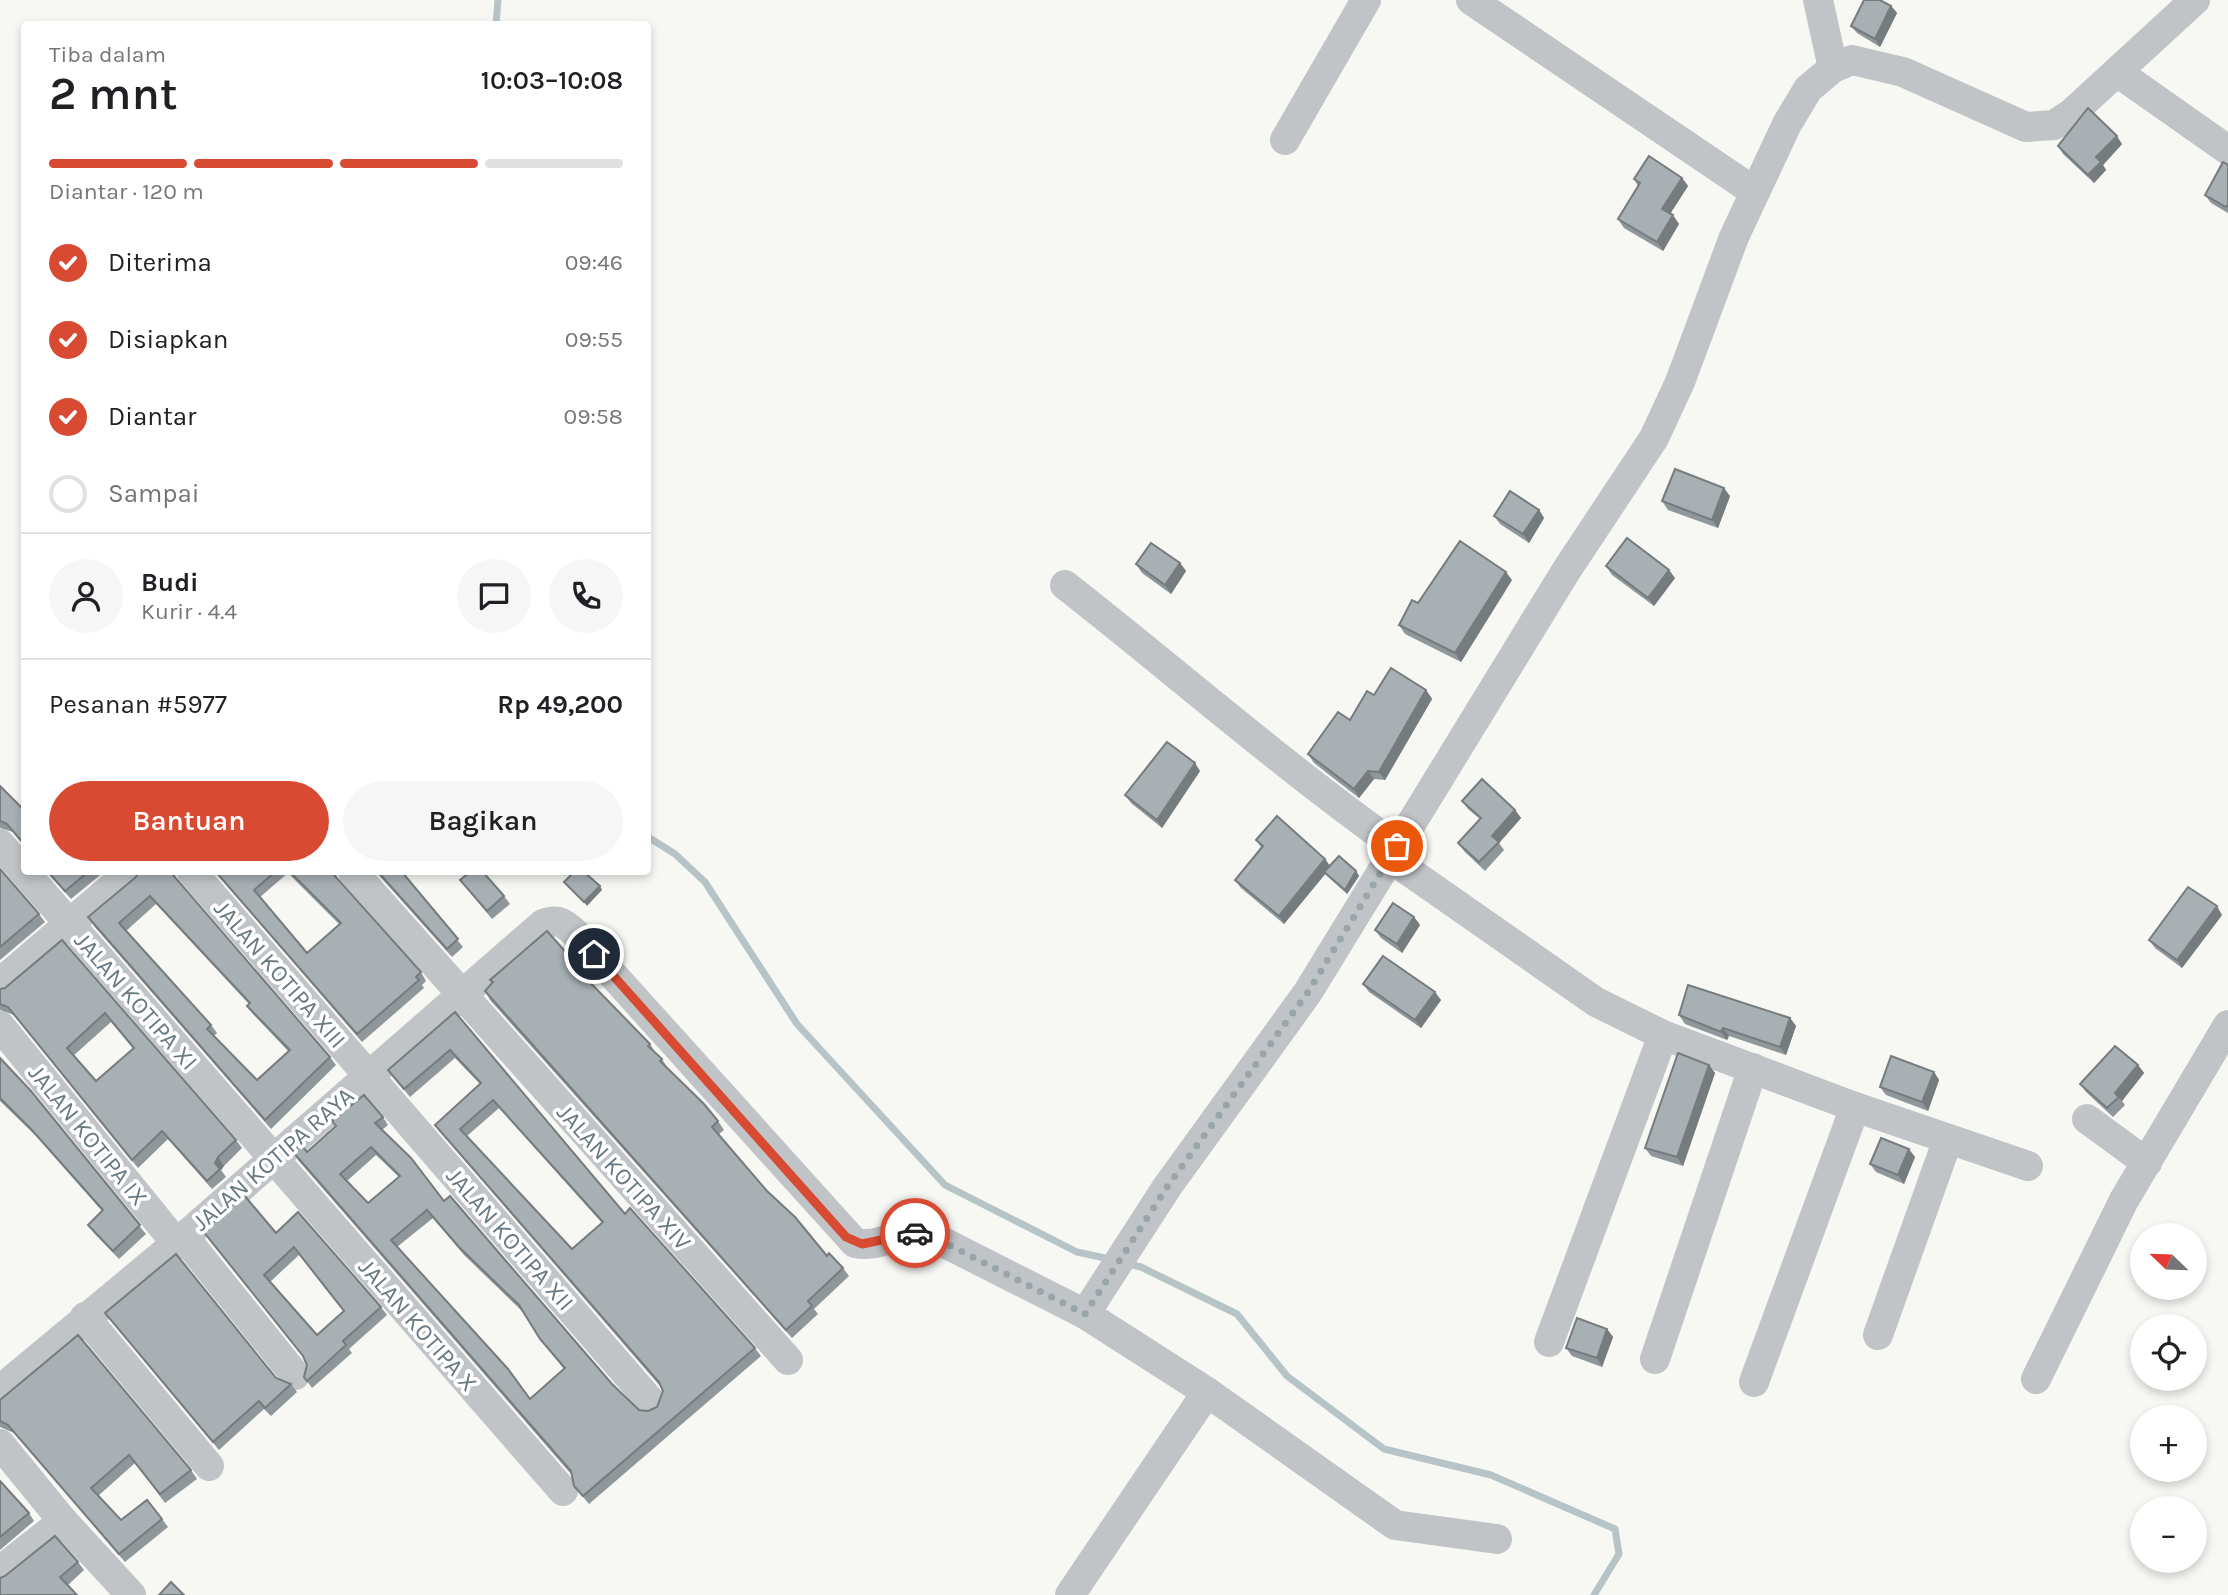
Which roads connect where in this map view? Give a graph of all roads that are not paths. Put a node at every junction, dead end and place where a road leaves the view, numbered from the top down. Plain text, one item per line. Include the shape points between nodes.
1 (1366, 0) edge
2 (1471, 0) edge
3 (1818, 0) edge
4 (2188, 3) edge
5 (1833, 68) junction
6 (2117, 72) junction
7 (1285, 140) dead end
8 (2228, 150) edge
9 (1755, 192) junction
10 (1065, 585) dead end
11 (0, 844) edge
12 (1393, 852) junction
13 (21, 868) edge
14 (27, 875) edge
15 (126, 875) edge
16 (195, 875) edge
17 (356, 875) edge
18 (68, 923) junction
19 (0, 982) edge
20 (460, 995) junction
21 (2228, 1025) edge
22 (0, 1026) edge
23 (1663, 1035) junction
24 (1753, 1068) junction
25 (369, 1076) junction
26 (1855, 1107) junction
27 (2087, 1119) dead end
28 (1948, 1139) junction
29 (272, 1158) junction
30 (2147, 1163) junction
31 (2028, 1166) dead end
32 (180, 1240) junction
33 (1085, 1314) junction
34 (85, 1317) junction
35 (1878, 1335) dead end
36 (1549, 1342) dead end
37 (1655, 1359) dead end
38 (788, 1360) dead end
39 (295, 1375) dead end
40 (2036, 1379) dead end
41 (1754, 1382) dead end
42 (0, 1390) edge
43 (1207, 1392) junction
44 (651, 1402) dead end
45 (0, 1444) edge
46 (209, 1466) dead end
47 (563, 1491) dead end
48 (63, 1521) junction
49 (1497, 1539) dead end
50 (0, 1571) edge
51 (131, 1595) edge
52 (1070, 1595) edge

1 - 7 street
2 - 9 street
3 - 5 street
4 - 6 street
5 - 6 street via 1852,60 1874,63 2038,128 2054,125 2072,113
5 - 9 street via 1808,89
6 - 8 street
9 - 12 street via 1654,438 1566,571
10 - 12 street
11 - 13 street, JALAN KOTIPA XI
12 - 23 street via 1573,987
12 - 33 street via 1308,992 1167,1187
14 - 18 street, JALAN KOTIPA XI
15 - 18 street
16 - 25 street, JALAN KOTIPA XIII
17 - 20 street, JALAN KOTIPA XIV
18 - 19 street
18 - 29 street, JALAN KOTIPA XI
20 - 25 street, JALAN KOTIPA RAYA
20 - 33 street, JALAN KOTIPA RAYA via 543,924 559,921 575,933 846,1237 862,1244 919,1233 931,1236
20 - 38 street, JALAN KOTIPA XIV
21 - 30 street
22 - 32 street, JALAN KOTIPA IX
23 - 24 street
23 - 36 street
24 - 26 street
24 - 37 street
25 - 29 street, JALAN KOTIPA RAYA
25 - 44 street, JALAN KOTIPA XII
26 - 28 street
26 - 41 street
27 - 30 street
28 - 31 street
28 - 35 street
29 - 32 street, JALAN KOTIPA RAYA
29 - 47 street, JALAN KOTIPA X
30 - 40 street via 2124,1200
32 - 34 street, JALAN KOTIPA RAYA
32 - 39 street, JALAN KOTIPA IX
33 - 43 street
34 - 42 street, JALAN KOTIPA RAYA
34 - 46 street
43 - 49 street via 1395,1525
43 - 52 street
45 - 48 street
48 - 50 street
48 - 51 street

